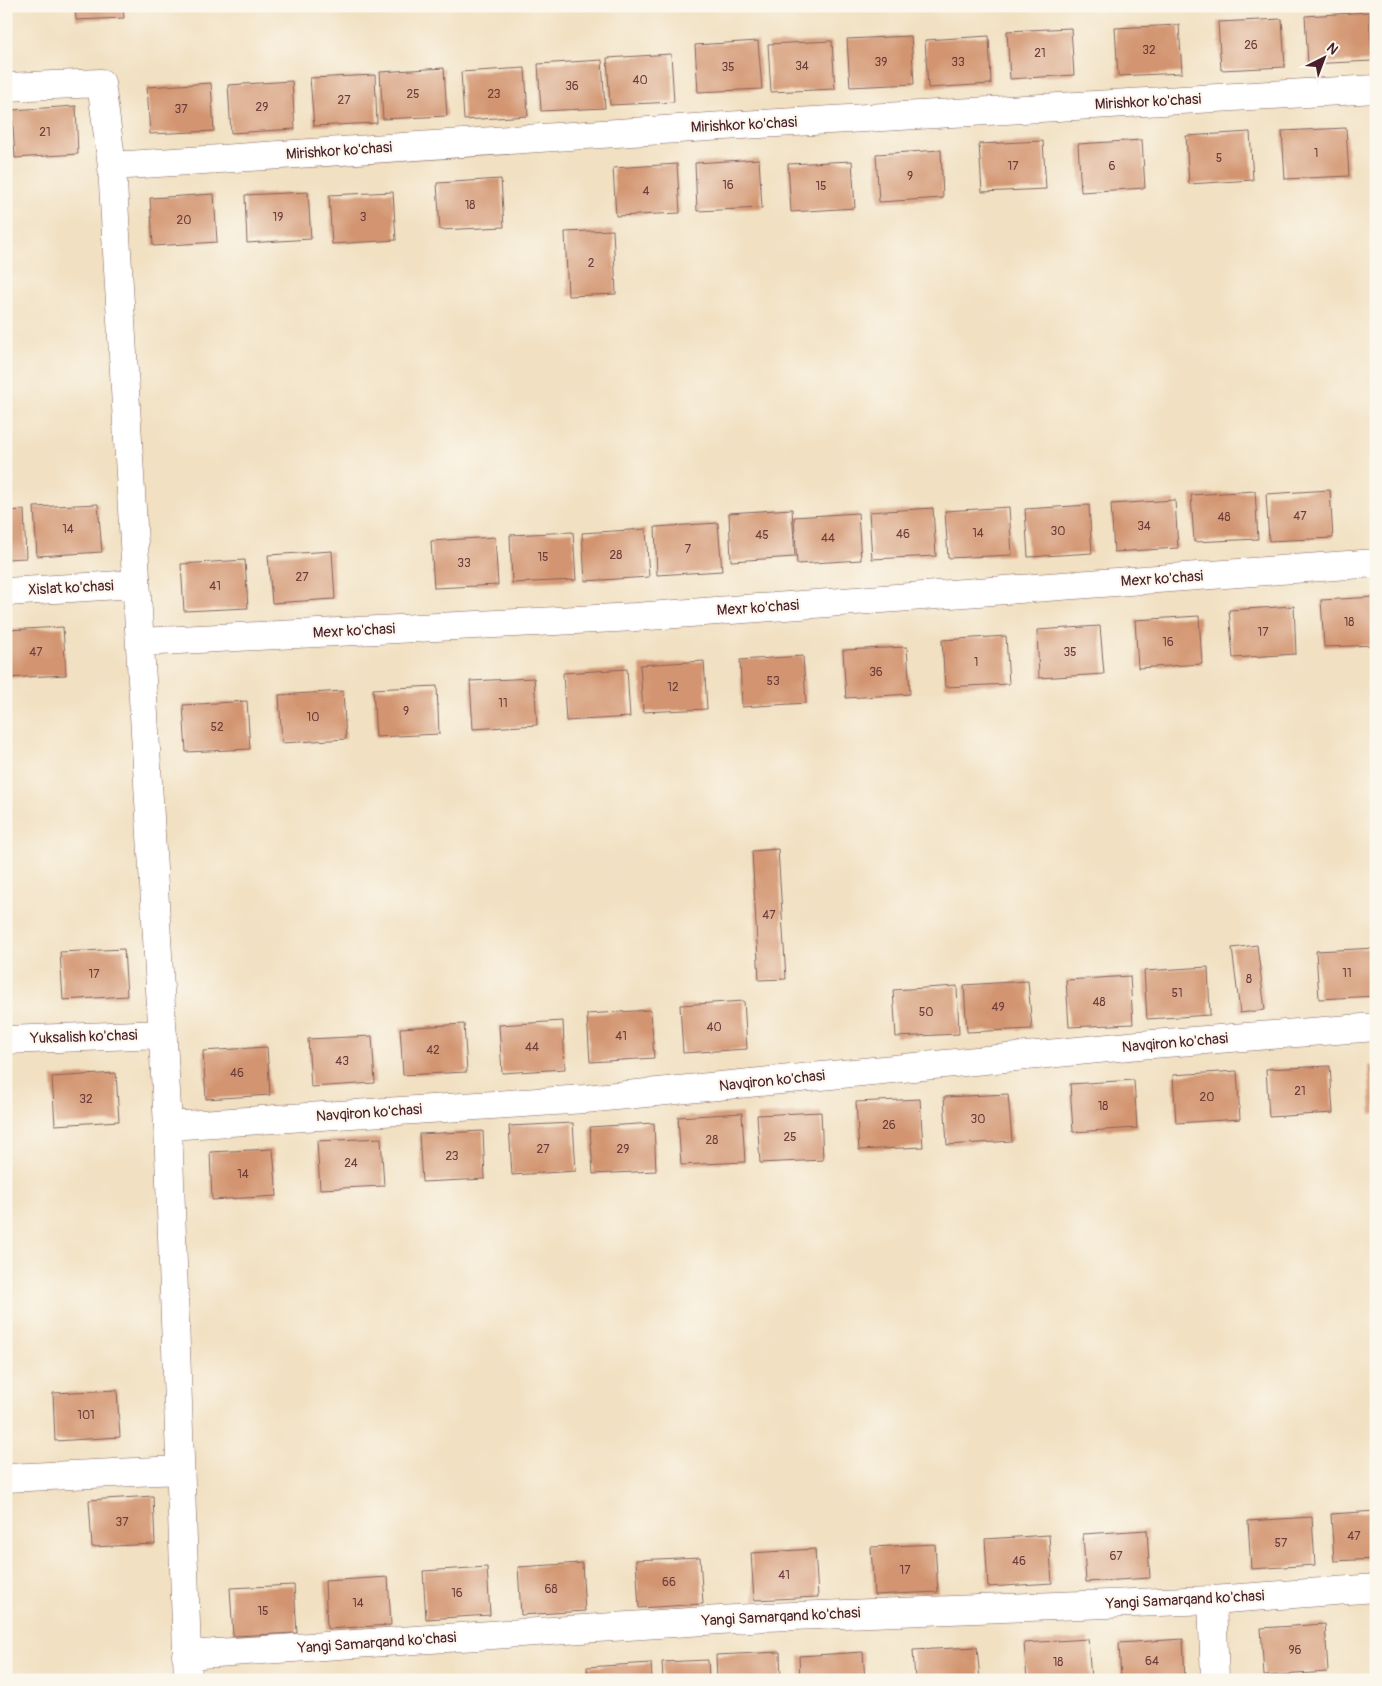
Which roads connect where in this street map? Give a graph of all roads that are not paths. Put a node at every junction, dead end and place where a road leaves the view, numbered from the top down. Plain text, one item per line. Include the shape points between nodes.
1 (6, 87) edge
2 (1376, 89) edge
3 (112, 166) junction
4 (1376, 563) edge
5 (136, 584) junction
6 (6, 592) edge
7 (140, 642) junction
8 (1376, 1026) edge
9 (163, 1034) junction
10 (6, 1040) edge
11 (168, 1126) junction
12 (179, 1470) junction
13 (6, 1478) edge
14 (1376, 1588) edge
15 (1212, 1600) junction
16 (187, 1668) edge
17 (1215, 1680) edge

1 - 3 street via 102,83
2 - 3 street, Mirishkor ko'chasi via 724,126
3 - 5 street
4 - 7 street, Mexr ko'chasi via 635,617
5 - 6 street, Xislat ko'chasi
5 - 7 street
7 - 9 street
8 - 11 street, Navqiron ko'chasi via 1139,1045 585,1099
9 - 10 street, Yuksalish ko'chasi
9 - 11 street
11 - 12 street
12 - 13 street
12 - 16 street
14 - 15 street, Yangi Samarqand ko'chasi
15 - 16 street, Yangi Samarqand ko'chasi via 766,1617
15 - 17 street

